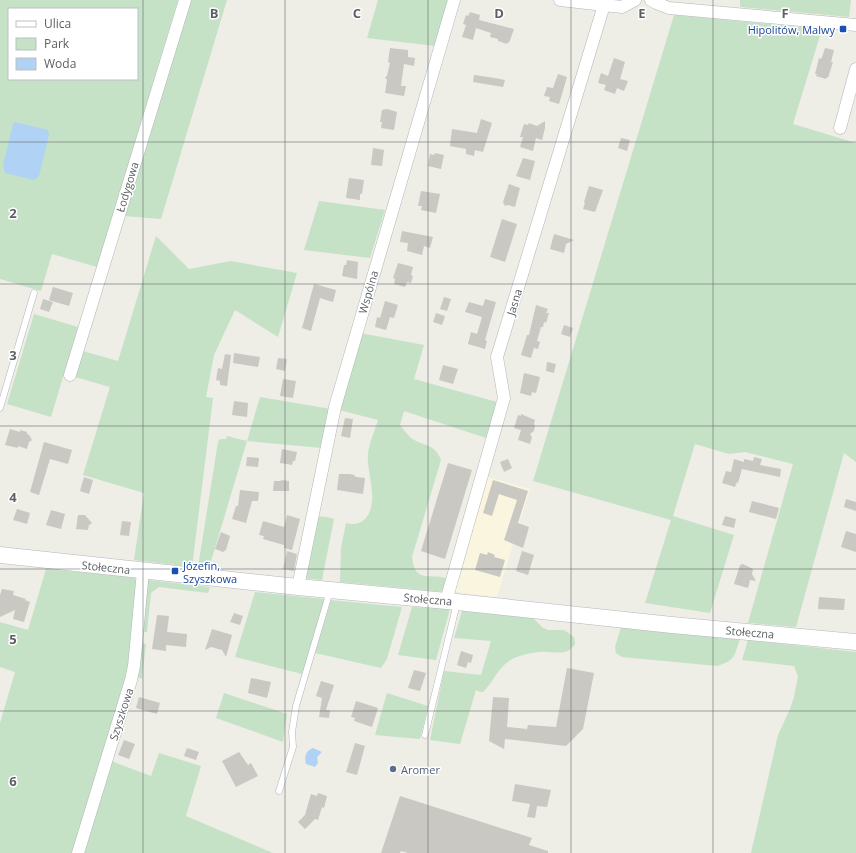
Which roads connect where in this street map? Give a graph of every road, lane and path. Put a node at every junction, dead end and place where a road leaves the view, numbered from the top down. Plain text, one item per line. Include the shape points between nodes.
1 (185, 0) edge
2 (454, 0) edge
3 (560, 0) edge
4 (634, 0) edge
5 (651, 0) edge
6 (604, 5) junction
7 (856, 25) edge
8 (856, 69) edge
9 (840, 128) dead end
10 (34, 293) dead end
11 (70, 375) dead end
12 (0, 408) edge
13 (0, 555) edge
14 (143, 571) junction
15 (298, 587) junction
16 (331, 590) junction
17 (452, 601) junction
18 (856, 642) edge
19 (426, 735) dead end
20 (279, 791) dead end
21 (78, 853) edge

1 - 11 street, Łodygowa
2 - 15 street, Wspólna via 335,407
3 - 6 street
4 - 6 street via 622,7
5 - 7 street via 669,8
6 - 17 street, Jasna via 497,357 504,398
8 - 9 street
10 - 12 lane
13 - 14 street, Stołeczna
14 - 15 street, Stołeczna
14 - 21 street, Szyszkowa via 131,680
15 - 16 street, Stołeczna
16 - 17 street, Stołeczna
16 - 20 lane via 296,706 293,747
17 - 18 street, Stołeczna
17 - 19 lane

